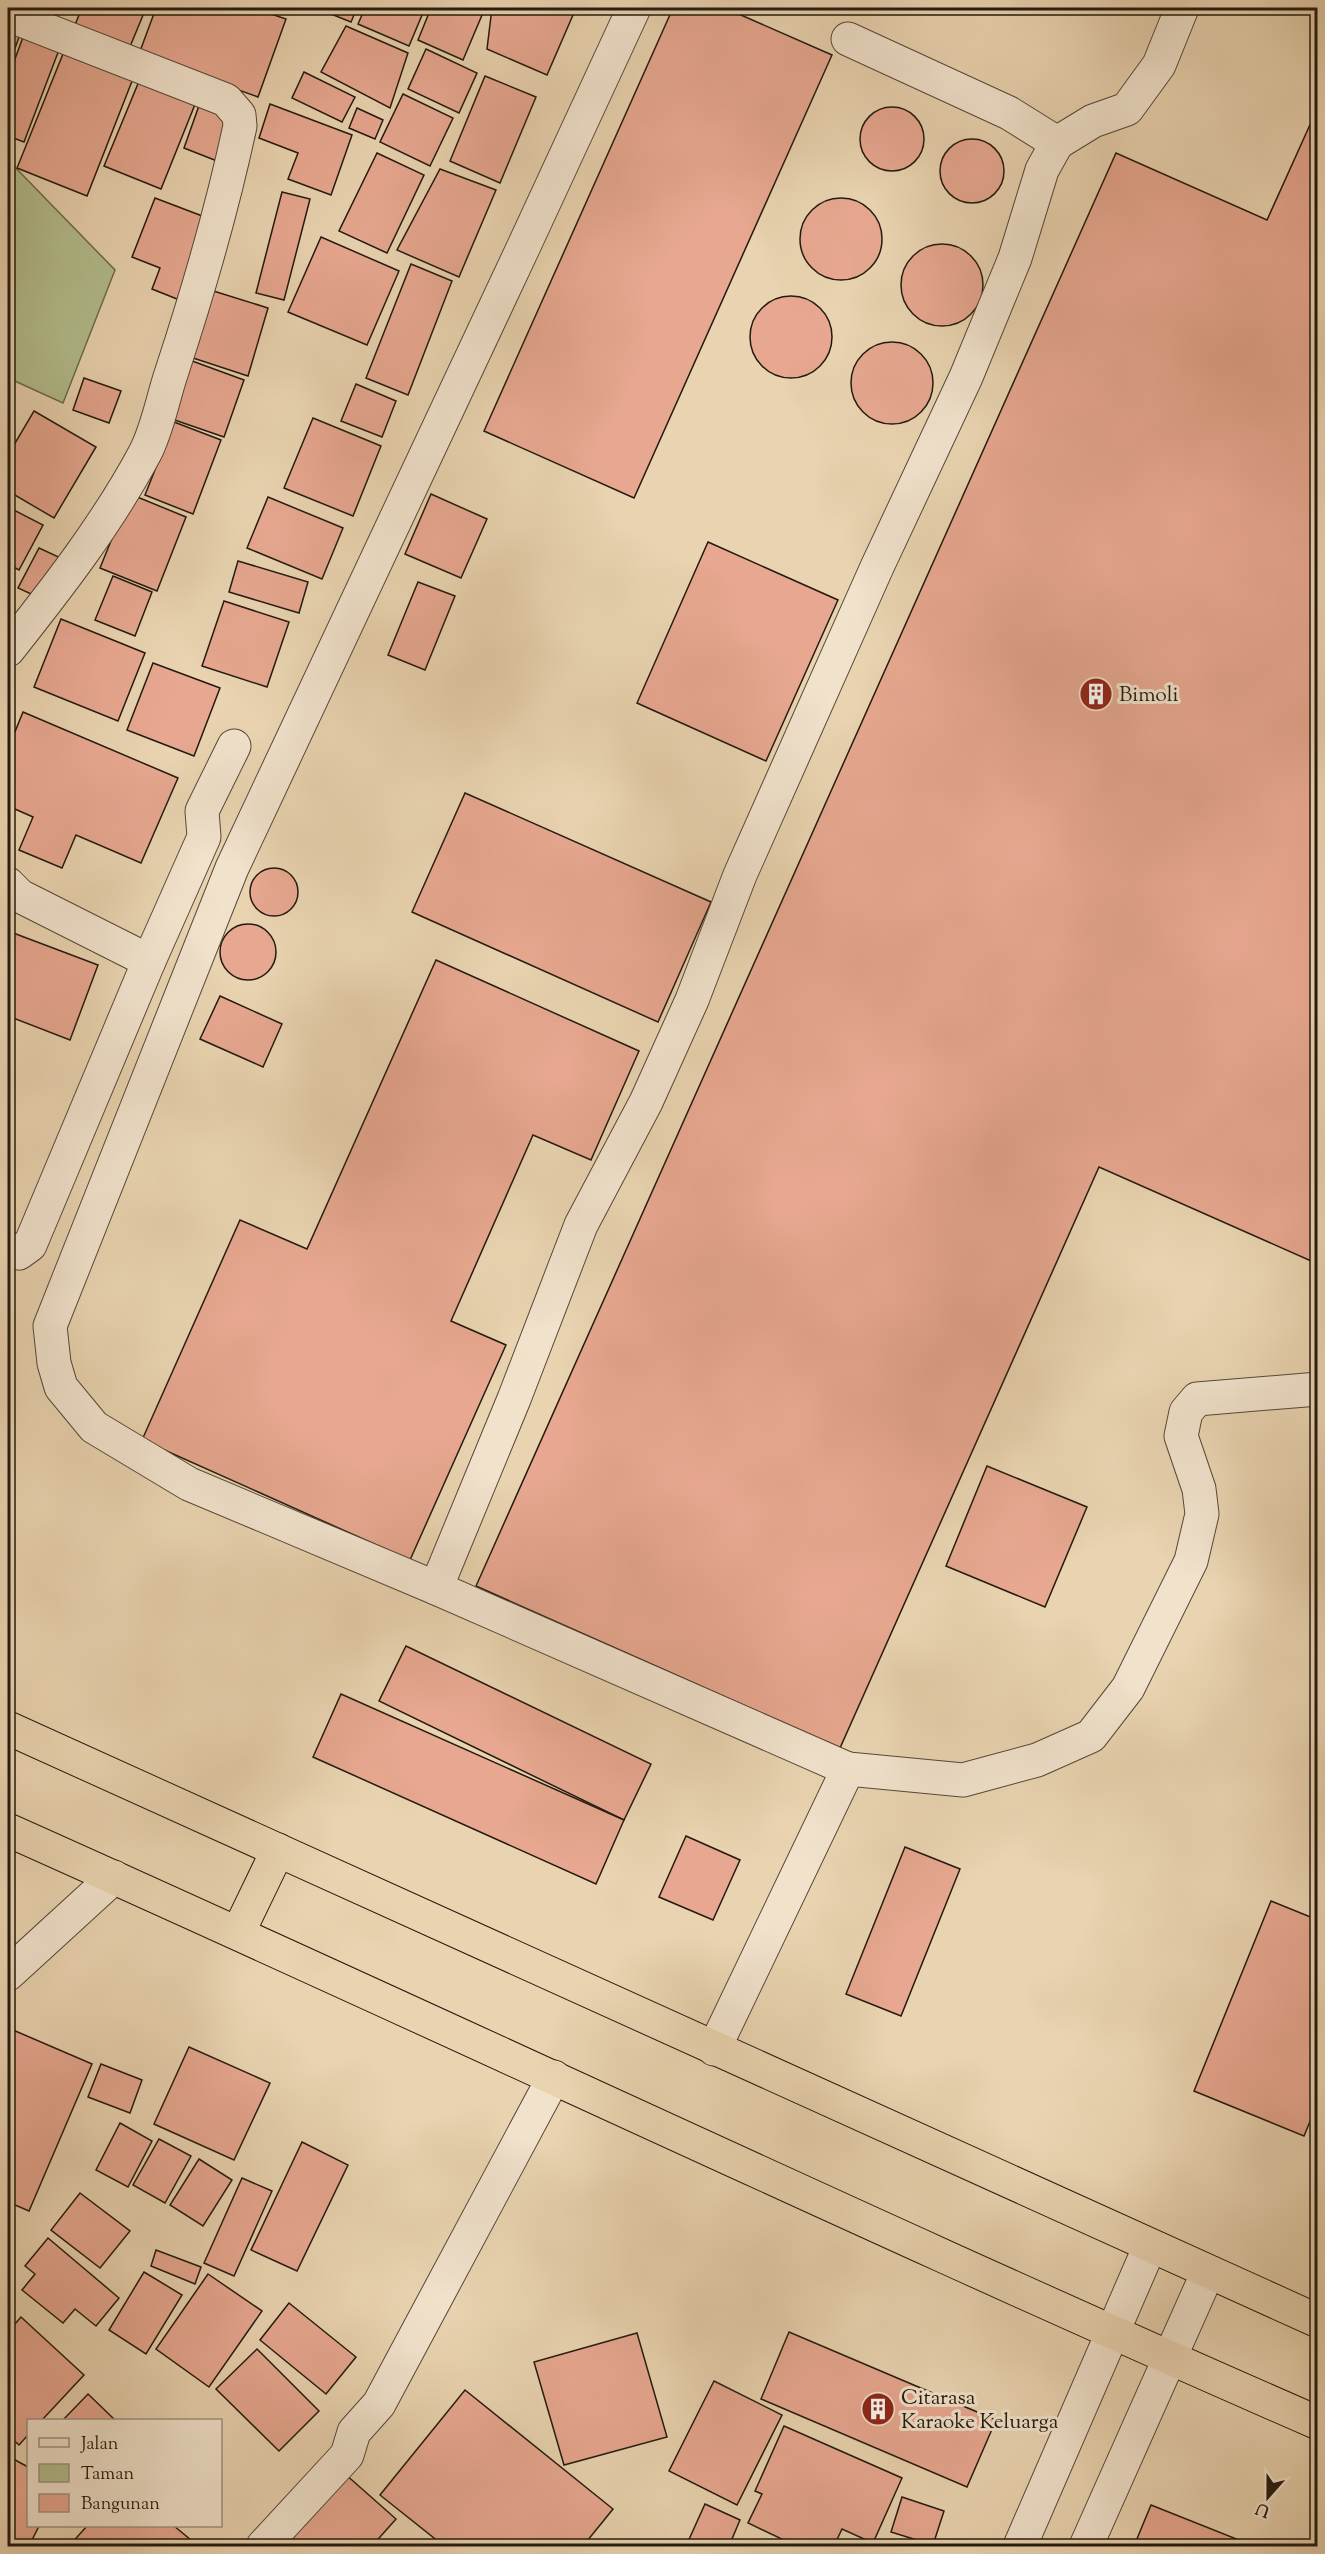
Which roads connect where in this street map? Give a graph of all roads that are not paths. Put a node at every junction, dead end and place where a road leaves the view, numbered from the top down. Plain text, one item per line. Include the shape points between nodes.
1 (634, 8) edge
2 (1182, 8) edge
3 (8, 15) edge
4 (848, 39) dead end
5 (1057, 143) junction
6 (8, 650) edge
7 (234, 746) dead end
8 (8, 884) edge
9 (149, 961) junction
10 (8, 1248) edge
11 (1317, 1389) edge
12 (436, 1588) junction
13 (8, 1728) edge
14 (848, 1769) junction
15 (8, 1830) edge
16 (278, 1850) junction
17 (114, 1877) junction
18 (238, 1933) junction
19 (8, 1974) edge
20 (714, 2049) junction
21 (554, 2077) junction
22 (1150, 2246) junction
23 (1208, 2272) junction
24 (1317, 2321) edge
25 (1112, 2333) junction
26 (1170, 2358) junction
27 (1317, 2423) edge
28 (263, 2547) edge
29 (1020, 2547) edge
30 (1086, 2547) edge

1 - 12 street via 232,868 50,1326 61,1387 94,1427 189,1484
2 - 5 street via 1159,65 1127,109
3 - 6 street via 226,100 239,115 240,126 198,295 146,450 98,533
4 - 5 street via 1009,113
5 - 12 street via 1042,170 1015,258 966,377 740,875 692,1000 646,1102 581,1225
7 - 9 street via 202,811 204,837
8 - 9 street via 20,896
9 - 10 street via 30,1245 19,1253
11 - 14 street via 1197,1399 1186,1412 1181,1436 1199,1489 1202,1515 1191,1561 1128,1688 1091,1736 1037,1760 963,1780
12 - 14 street
13 - 16 highway
14 - 20 street
15 - 17 highway
16 - 18 highway
16 - 20 highway
17 - 18 highway
17 - 19 street
18 - 21 highway
20 - 22 highway
21 - 25 highway
21 - 28 street via 379,2404 354,2432 347,2456
22 - 23 highway
22 - 25 street
23 - 24 highway
23 - 26 street
25 - 26 highway
25 - 29 street
26 - 27 highway
26 - 30 street

